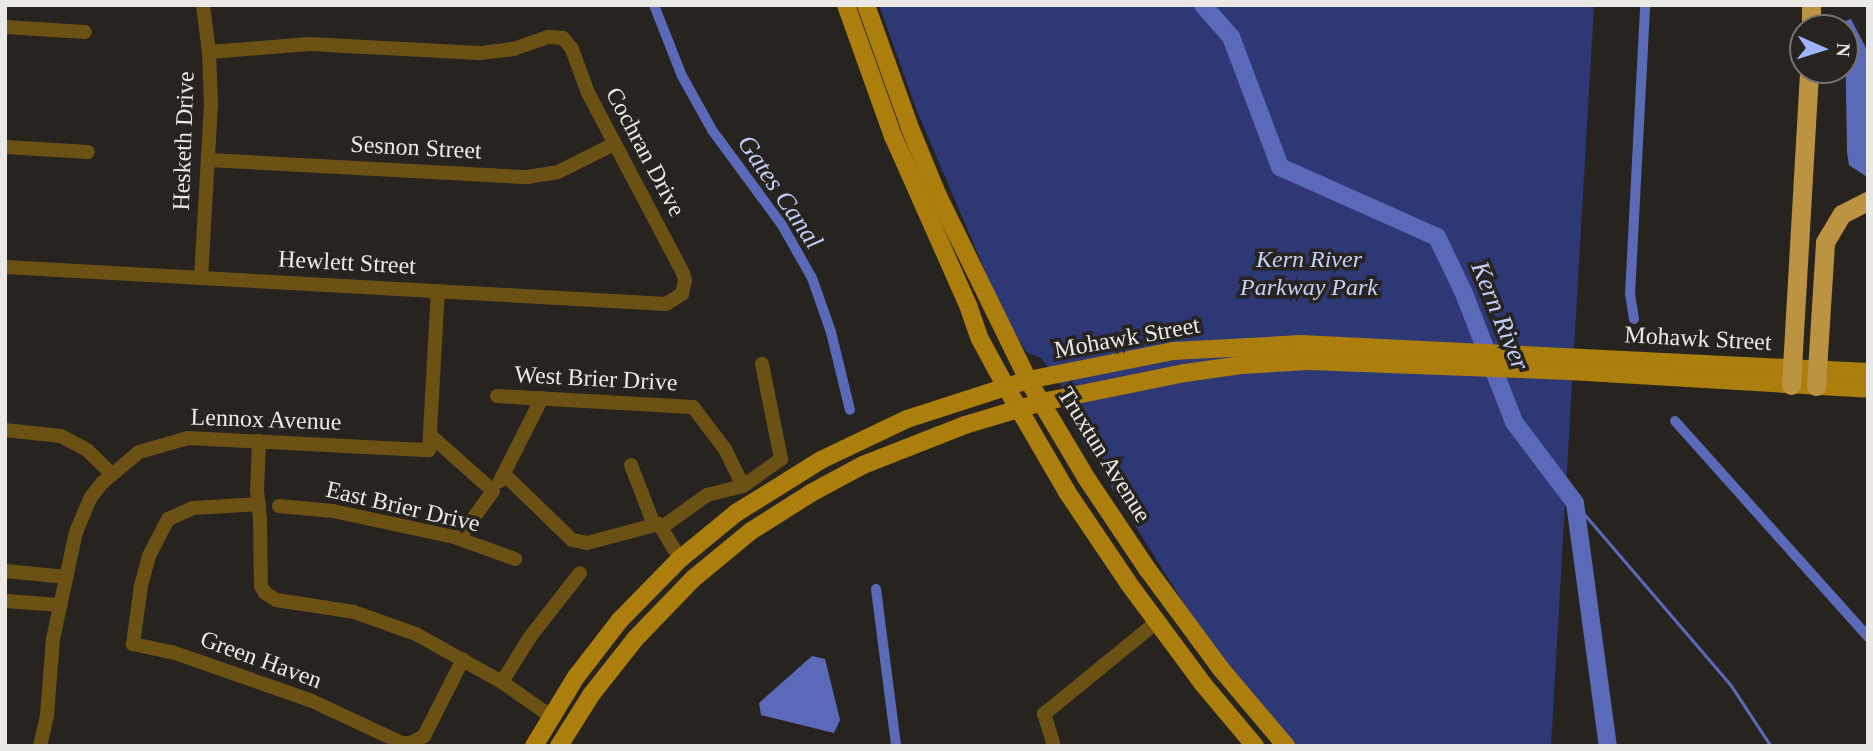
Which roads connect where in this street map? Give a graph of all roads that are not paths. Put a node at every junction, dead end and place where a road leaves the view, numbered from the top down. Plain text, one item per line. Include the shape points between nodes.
1 (203, 5) edge
2 (846, 5) edge
3 (866, 5) edge
4 (5, 27) edge
5 (85, 32) dead end
6 (209, 52) junction
7 (1808, 84) edge
8 (614, 144) junction
9 (5, 147) edge
10 (88, 152) dead end
11 (208, 160) junction
12 (1868, 201) edge
13 (5, 267) edge
14 (201, 278) junction
15 (438, 291) junction
16 (682, 294) joint
17 (1565, 363) junction
18 (762, 364) dead end
19 (1868, 372) edge
20 (1791, 377) junction
21 (1816, 378) junction
22 (1028, 380) junction
23 (1006, 387) junction
24 (1868, 389) edge
25 (497, 396) dead end
26 (542, 398) junction
27 (1042, 402) junction
28 (1019, 410) junction
29 (5, 430) edge
30 (879, 433) junction
31 (430, 436) junction
32 (259, 441) junction
33 (631, 464) dead end
34 (111, 473) junction
35 (505, 475) junction
36 (844, 475) junction
37 (743, 486) junction
38 (493, 491) junction
39 (259, 505) junction
40 (279, 506) dead end
41 (658, 527) junction
42 (459, 538) junction
43 (516, 559) dead end
44 (680, 559) junction
45 (5, 571) edge
46 (580, 573) dead end
47 (66, 577) junction
48 (5, 601) edge
49 (61, 605) junction
50 (658, 612) junction
51 (1157, 622) junction
52 (463, 659) junction
53 (502, 682) junction
54 (552, 717) junction
55 (535, 745) edge
56 (40, 746) edge
57 (559, 746) edge
58 (1054, 746) edge
59 (1255, 746) edge
60 (1286, 746) edge

1 - 6 street, Hesketh Drive
2 - 23 main road, Truxtun Avenue via 892,136 980,339
3 - 22 main road, Truxtun Avenue via 938,196
4 - 5 street
6 - 8 street, Cochran Drive via 309,44 480,53 556,36 572,49 587,93
6 - 11 street, Hesketh Drive
7 - 20 highway
8 - 11 street, Sesnon Street via 558,172 527,177
8 - 16 street, Cochran Drive via 683,273
9 - 10 street
11 - 14 street, Hesketh Drive
12 - 21 highway via 1842,214 1825,242
13 - 14 street, Hewlett Street
14 - 15 street, Hewlett Street
15 - 16 street, Hewlett Street via 666,304
15 - 31 street
17 - 20 main road, Mohawk Street
17 - 22 main road, Mohawk Street via 1357,345 1233,345 1173,351
17 - 27 main road, Mohawk Street via 1242,365
18 - 37 street via 781,459
19 - 21 main road, Mohawk Street
20 - 21 main road, Mohawk Street
21 - 24 main road, Mohawk Street
22 - 23 main road, Mohawk Street
22 - 27 main road, Truxtun Avenue
23 - 28 main road, Truxtun Avenue
23 - 30 main road, Mohawk Street via 907,419
25 - 26 street, West Brier Drive
26 - 35 street
26 - 37 street, West Brier Drive via 692,407 725,449
27 - 28 main road, Mohawk Street
27 - 60 main road, Truxtun Avenue via 1155,580
28 - 36 main road, Mohawk Street via 965,425
28 - 51 main road, Truxtun Avenue via 1068,492
29 - 34 street via 61,436 87,450
30 - 36 main road via 849,457
30 - 44 main road, Mohawk Street via 766,493
31 - 32 street, Lennox Avenue via 429,450
31 - 38 street
32 - 34 street, Lennox Avenue via 173,440 139,452
32 - 39 street
33 - 41 street
34 - 47 street, Lennox Avenue via 82,515
35 - 38 street
35 - 41 street via 572,540 587,543
36 - 50 main road, Mohawk Street via 751,531
37 - 41 street via 707,495
38 - 42 street
39 - 52 street via 261,586 271,598 376,618
39 - 52 street, Green Haven via 192,508 178,512 163,526 141,586 134,644 172,652 310,700 402,743 424,736
40 - 42 street, East Brier Drive via 333,511
41 - 44 street
42 - 43 street, East Brier Drive
44 - 50 main road via 680,570
44 - 54 main road, Mohawk Street via 597,648
45 - 47 street
46 - 53 street
47 - 49 street, Lennox Avenue
48 - 49 street
49 - 56 street, Lennox Avenue
50 - 57 main road, Mohawk Street via 612,666
51 - 58 street via 1044,714
51 - 59 main road, Truxtun Avenue
52 - 53 street
53 - 54 street
54 - 55 main road, Mohawk Street

